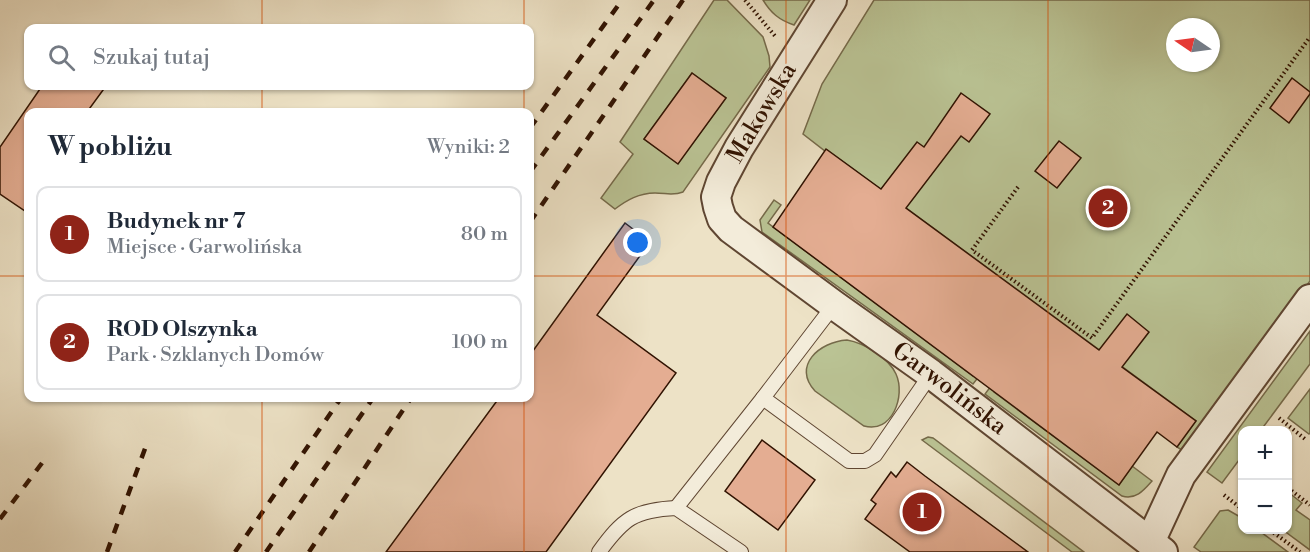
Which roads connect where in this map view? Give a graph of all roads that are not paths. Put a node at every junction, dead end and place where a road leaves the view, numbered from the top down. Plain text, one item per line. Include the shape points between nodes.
1 (832, 0) edge
2 (731, 229) joint
3 (1310, 299) edge
4 (834, 306) junction
5 (931, 374) junction
6 (763, 398) junction
7 (676, 507) junction
8 (1153, 549) edge
9 (599, 552) edge
10 (741, 552) edge

1 - 2 street, Makowska via 721,182 717,207
2 - 4 street, Garwolińska
3 - 8 street via 1181,475
4 - 5 street, Garwolińska
4 - 6 lane
5 - 6 lane via 875,455 858,462 849,461
5 - 8 street, Garwolińska
6 - 7 lane
7 - 9 lane via 636,515 618,527
7 - 10 lane

